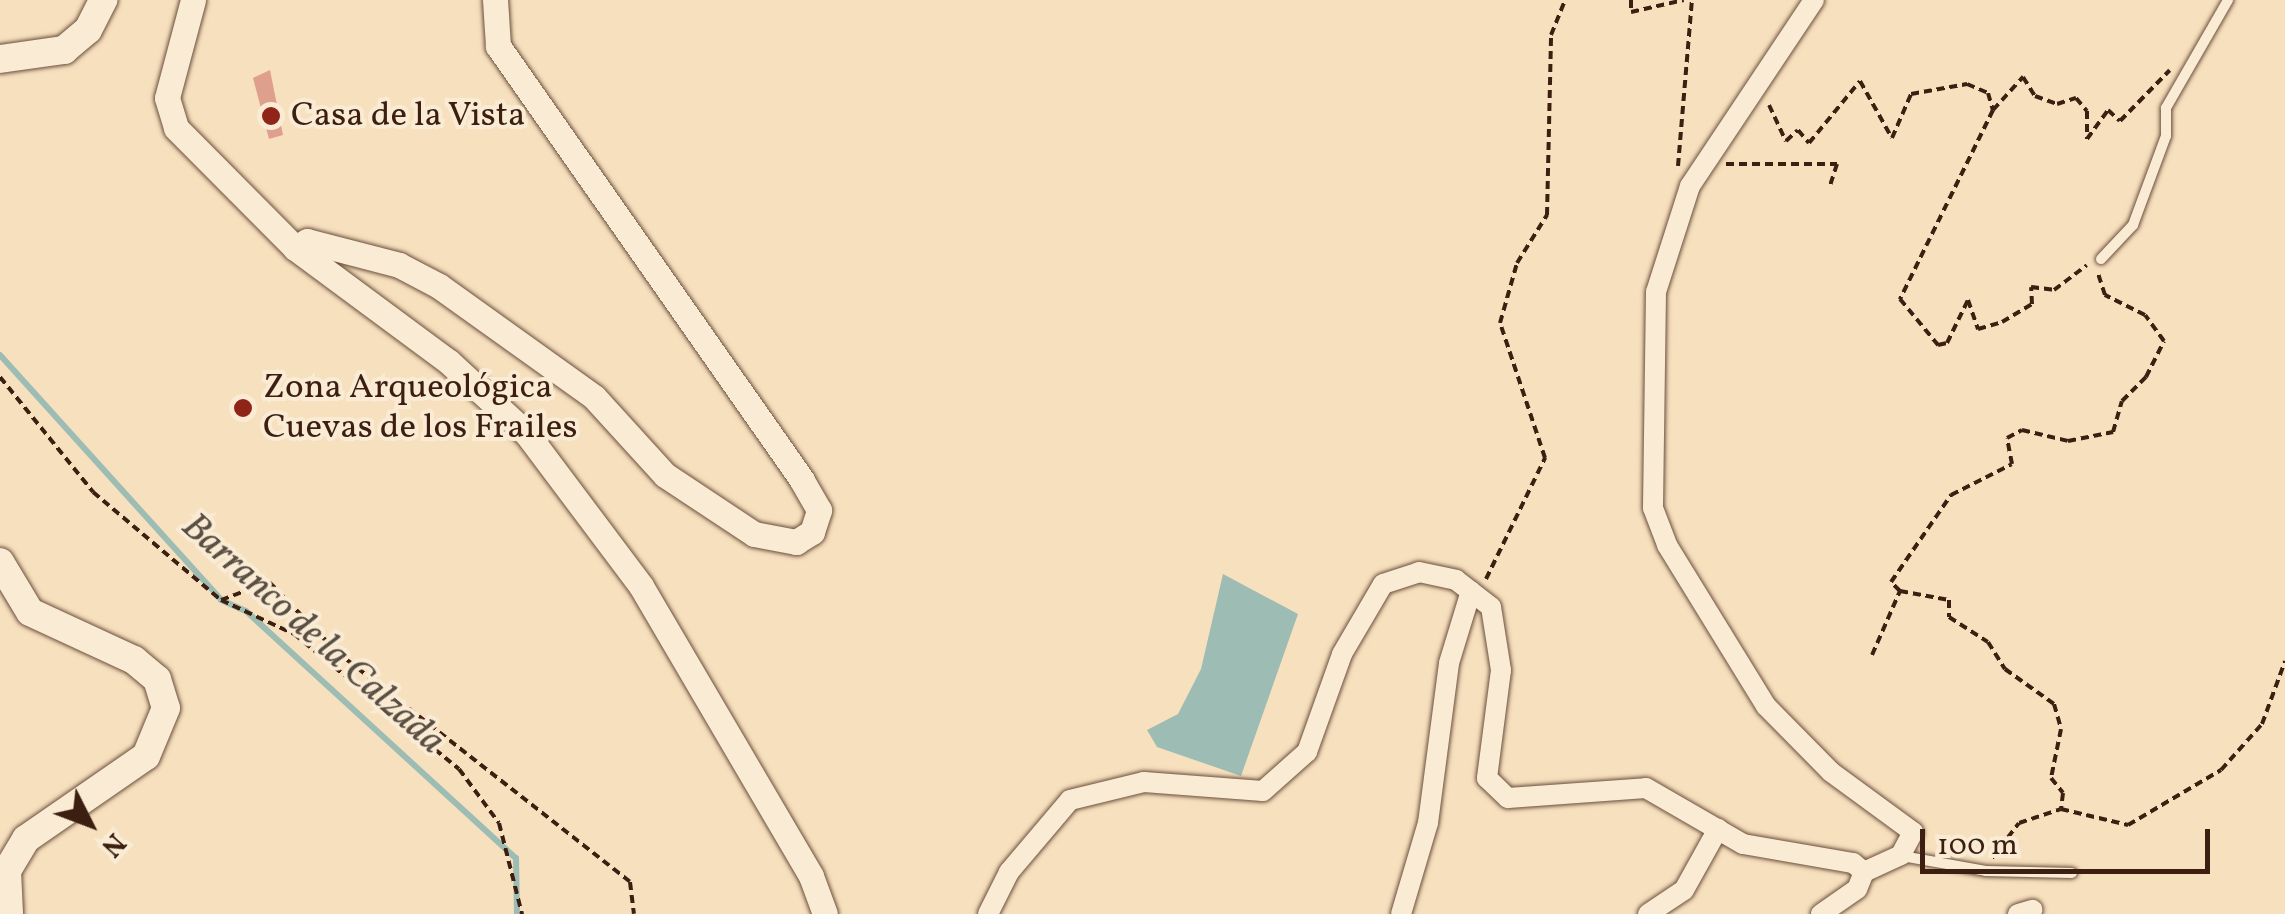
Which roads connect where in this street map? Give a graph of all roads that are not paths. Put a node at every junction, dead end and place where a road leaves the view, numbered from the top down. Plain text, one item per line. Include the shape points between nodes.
1 (103, 0) edge
2 (192, 0) edge
3 (495, 0) edge
4 (1814, 0) edge
5 (2228, 0) edge
6 (0, 59) edge
7 (295, 248) junction
8 (2100, 258) road end
9 (0, 562) edge
10 (1474, 594) junction
11 (1718, 830) junction
12 (1901, 856) junction
13 (1864, 872) junction
14 (2072, 873) dead end
15 (9, 914) edge
16 (825, 914) edge
17 (988, 914) edge
18 (1402, 914) edge
19 (1648, 914) edge
20 (1820, 914) edge

1 - 6 main road via 88,30 64,50
2 - 7 street via 167,98 176,128
3 - 7 street via 498,46 802,480 819,510 812,532 796,542 754,534 665,475 594,396 439,286 399,265 306,241
4 - 12 street via 1690,186 1656,292 1653,508 1766,706 1831,772 1914,832
5 - 8 lane via 2182,70 2133,225
7 - 16 street via 487,392 604,530 811,876
9 - 15 main road via 30,612 134,660 156,679 166,708 146,756 26,839 7,871
10 - 11 street via 1491,607 1502,670 1487,778 1508,798 1646,788
10 - 17 street via 1418,572 1383,584 1342,654 1307,752 1264,791 1144,782 1070,800 1009,872
10 - 18 street via 1449,662 1428,823
11 - 13 street via 1743,844 1852,862
11 - 19 street via 1684,890
12 - 13 street
12 - 14 lane via 1986,871
13 - 20 street via 1857,889

